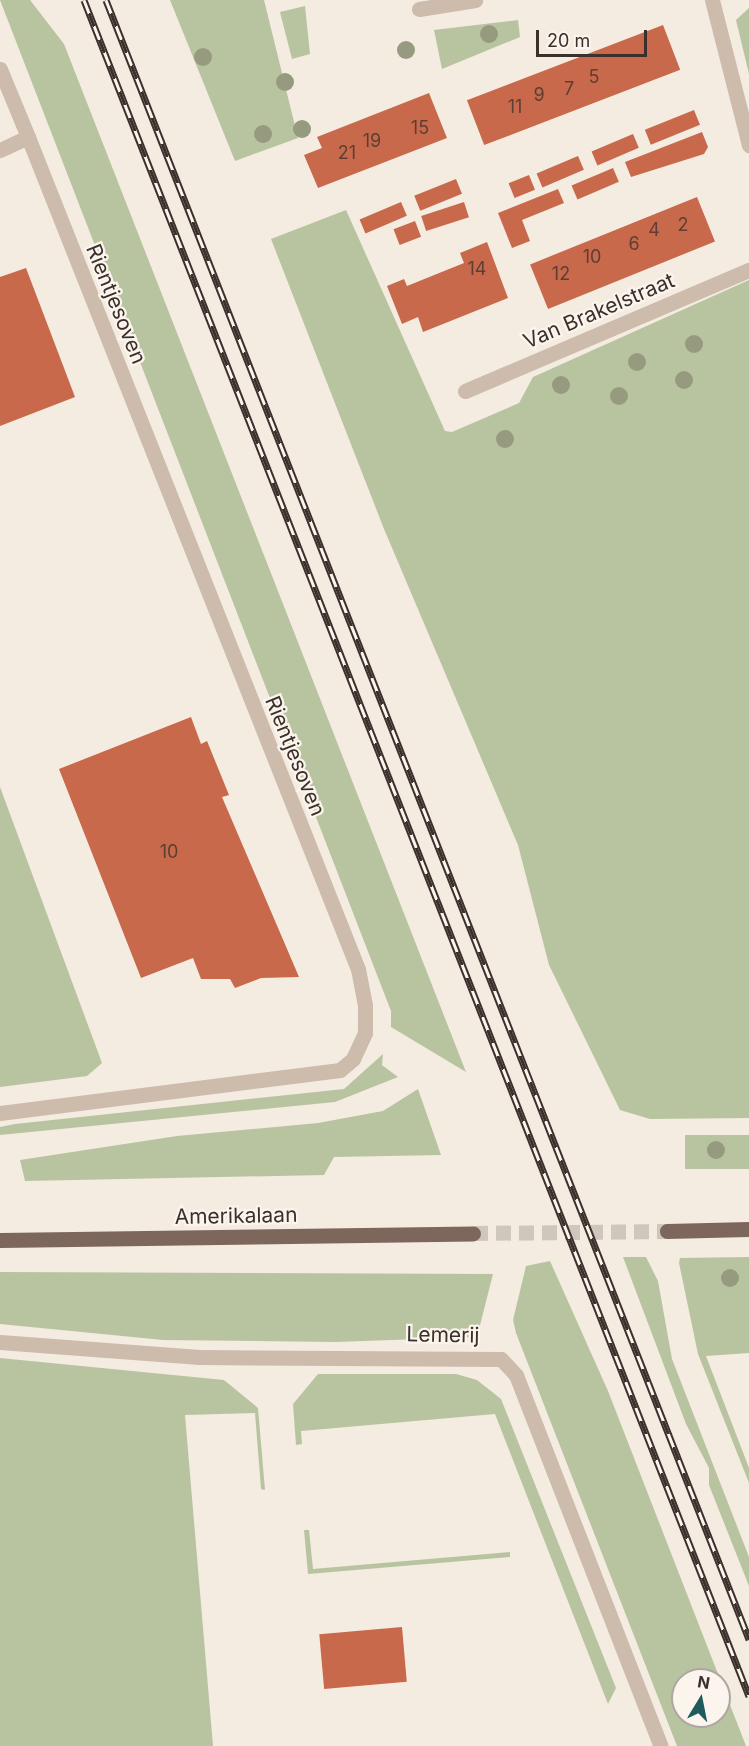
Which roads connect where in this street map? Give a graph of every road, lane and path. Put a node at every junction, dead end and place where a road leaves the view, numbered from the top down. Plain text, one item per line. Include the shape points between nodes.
1 (475, 0) edge
2 (712, 0) edge
3 (419, 9) dead end
4 (0, 69) edge
5 (28, 137) junction
6 (749, 146) edge
7 (0, 150) edge
8 (749, 270) edge
9 (465, 391) dead end
10 (0, 1113) edge
11 (749, 1229) edge
12 (667, 1231) tunnel mouth
13 (473, 1233) tunnel mouth
14 (0, 1240) edge
15 (0, 1342) edge
16 (661, 1746) edge

1 - 3 street
2 - 6 street
4 - 5 street, Rientjesoven
5 - 7 street
5 - 10 street, Rientjesoven via 358,969 365,1033 352,1059 340,1070
8 - 9 street, Van Brakelstraat
11 - 12 main road
13 - 14 main road, Amerikalaan
15 - 16 street, Lemerij via 199,1357 501,1359 516,1375

